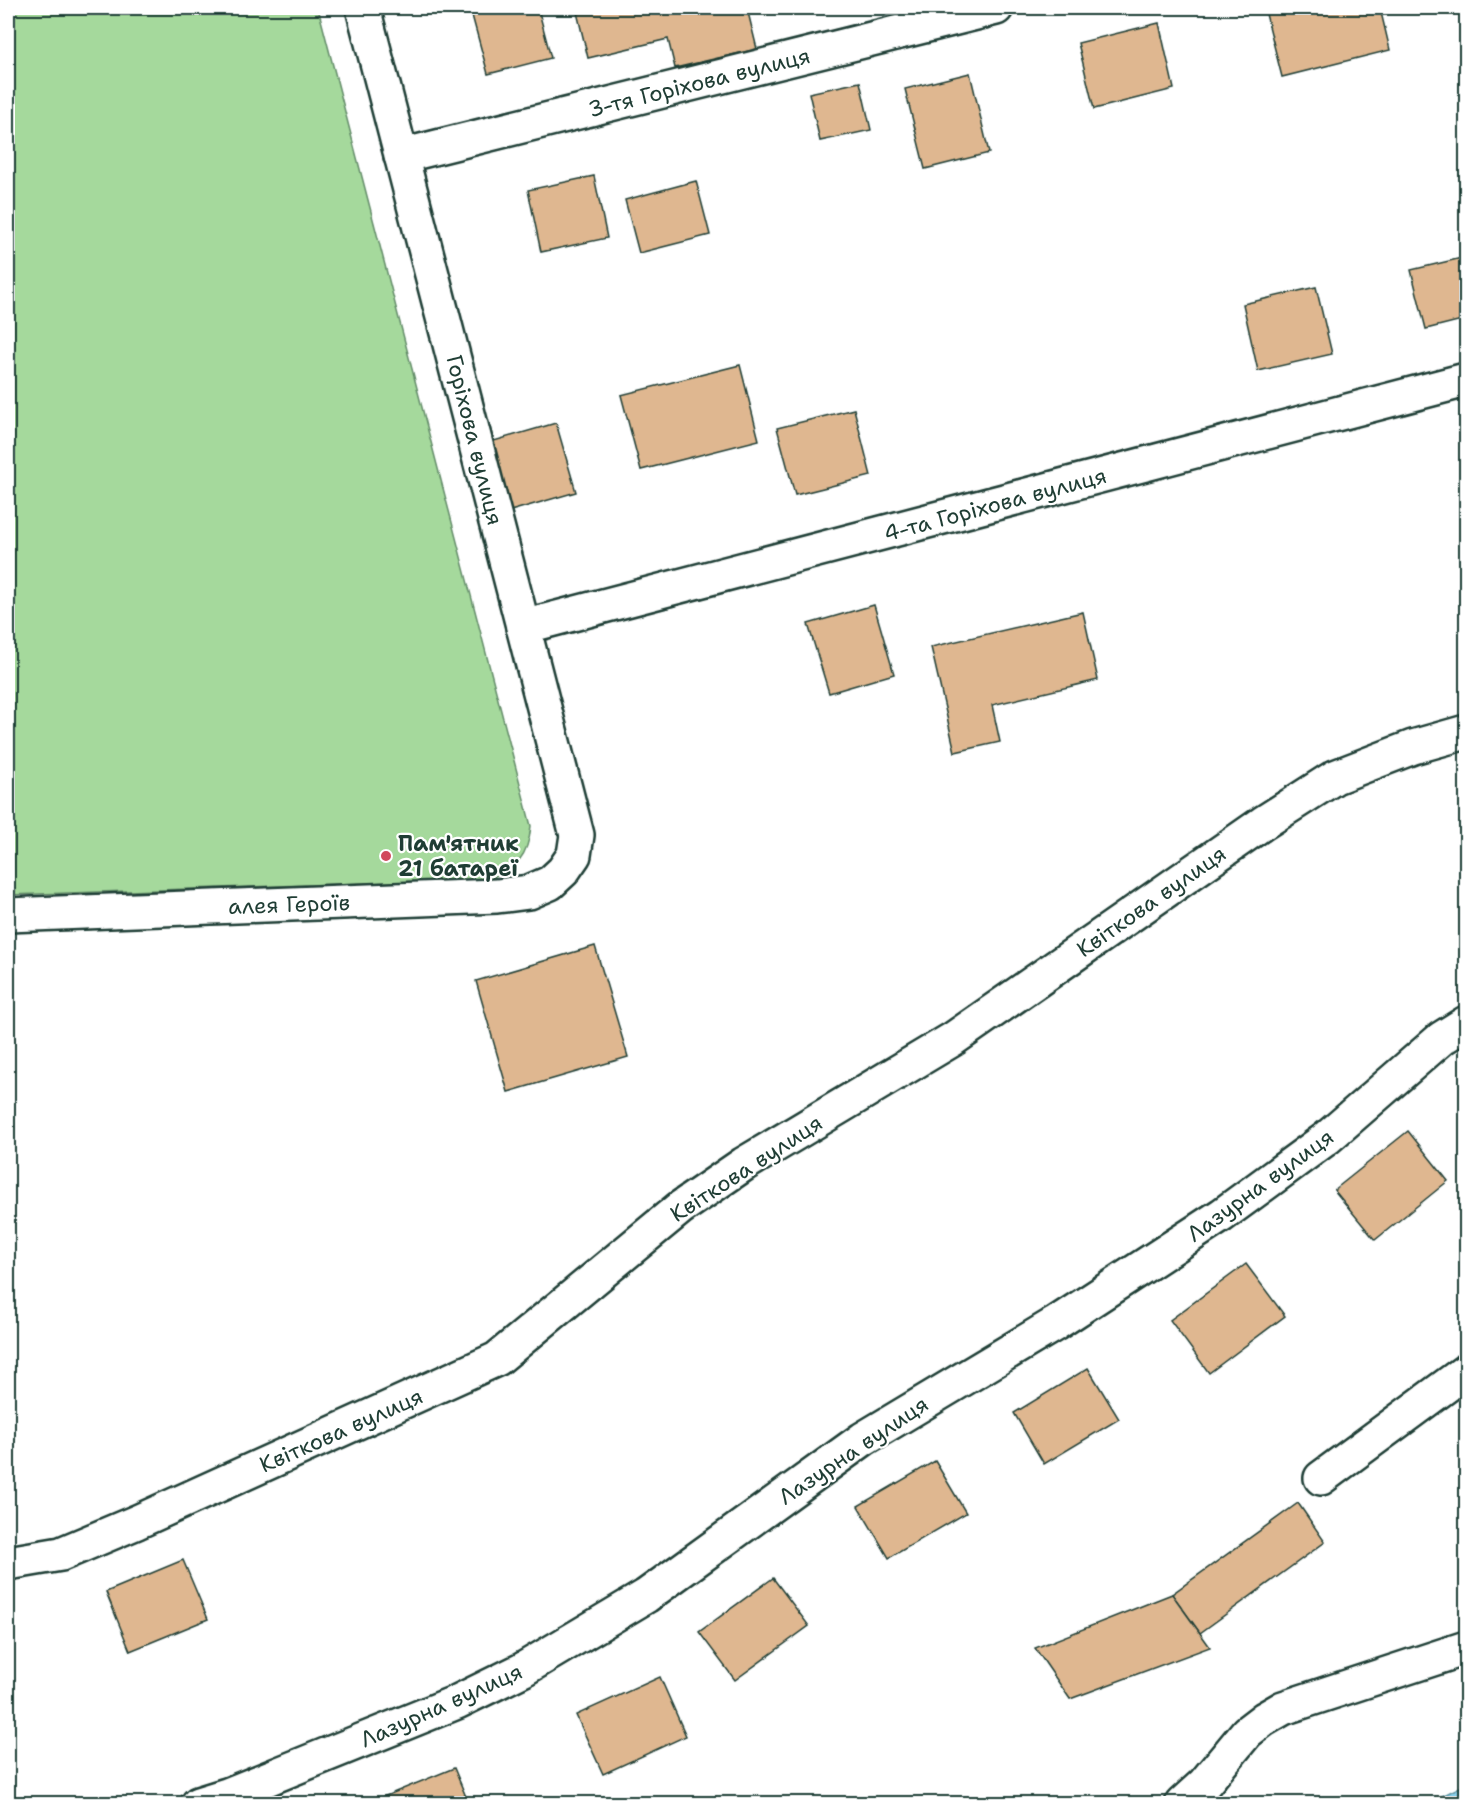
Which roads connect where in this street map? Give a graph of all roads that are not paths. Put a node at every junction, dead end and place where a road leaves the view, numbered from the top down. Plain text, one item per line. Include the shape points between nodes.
1 (363, 8) edge
2 (996, 8) edge
3 (401, 156) junction
4 (1467, 380) edge
5 (523, 627) junction
6 (1467, 732) edge
7 (563, 871) joint
8 (8, 915) edge
9 (1467, 1023) edge
10 (1467, 1371) edge
11 (1321, 1478) dead end
12 (8, 1563) edge
13 (1467, 1648) edge
14 (198, 1803) edge
15 (1182, 1803) edge

1 - 3 street, Горіхова вулиця
2 - 3 street, 3-тя Горіхова вулиця
3 - 5 street, Горіхова вулиця
4 - 5 street, 4-та Горіхова вулиця
5 - 7 street, Горіхова вулиця via 577,835 574,855
6 - 12 street, Квіткова вулиця via 1413,747 1335,777 1263,823 953,1039 744,1164 680,1208 497,1359 72,1550
7 - 8 street, алея Героїв via 550,883 529,892 497,896
9 - 14 street, Лазурна вулиця via 1442,1038 1327,1138 1222,1215 1055,1324 863,1439 646,1596 522,1670 457,1702 227,1795
10 - 11 street
13 - 15 street via 1283,1708 1247,1732 1204,1784

